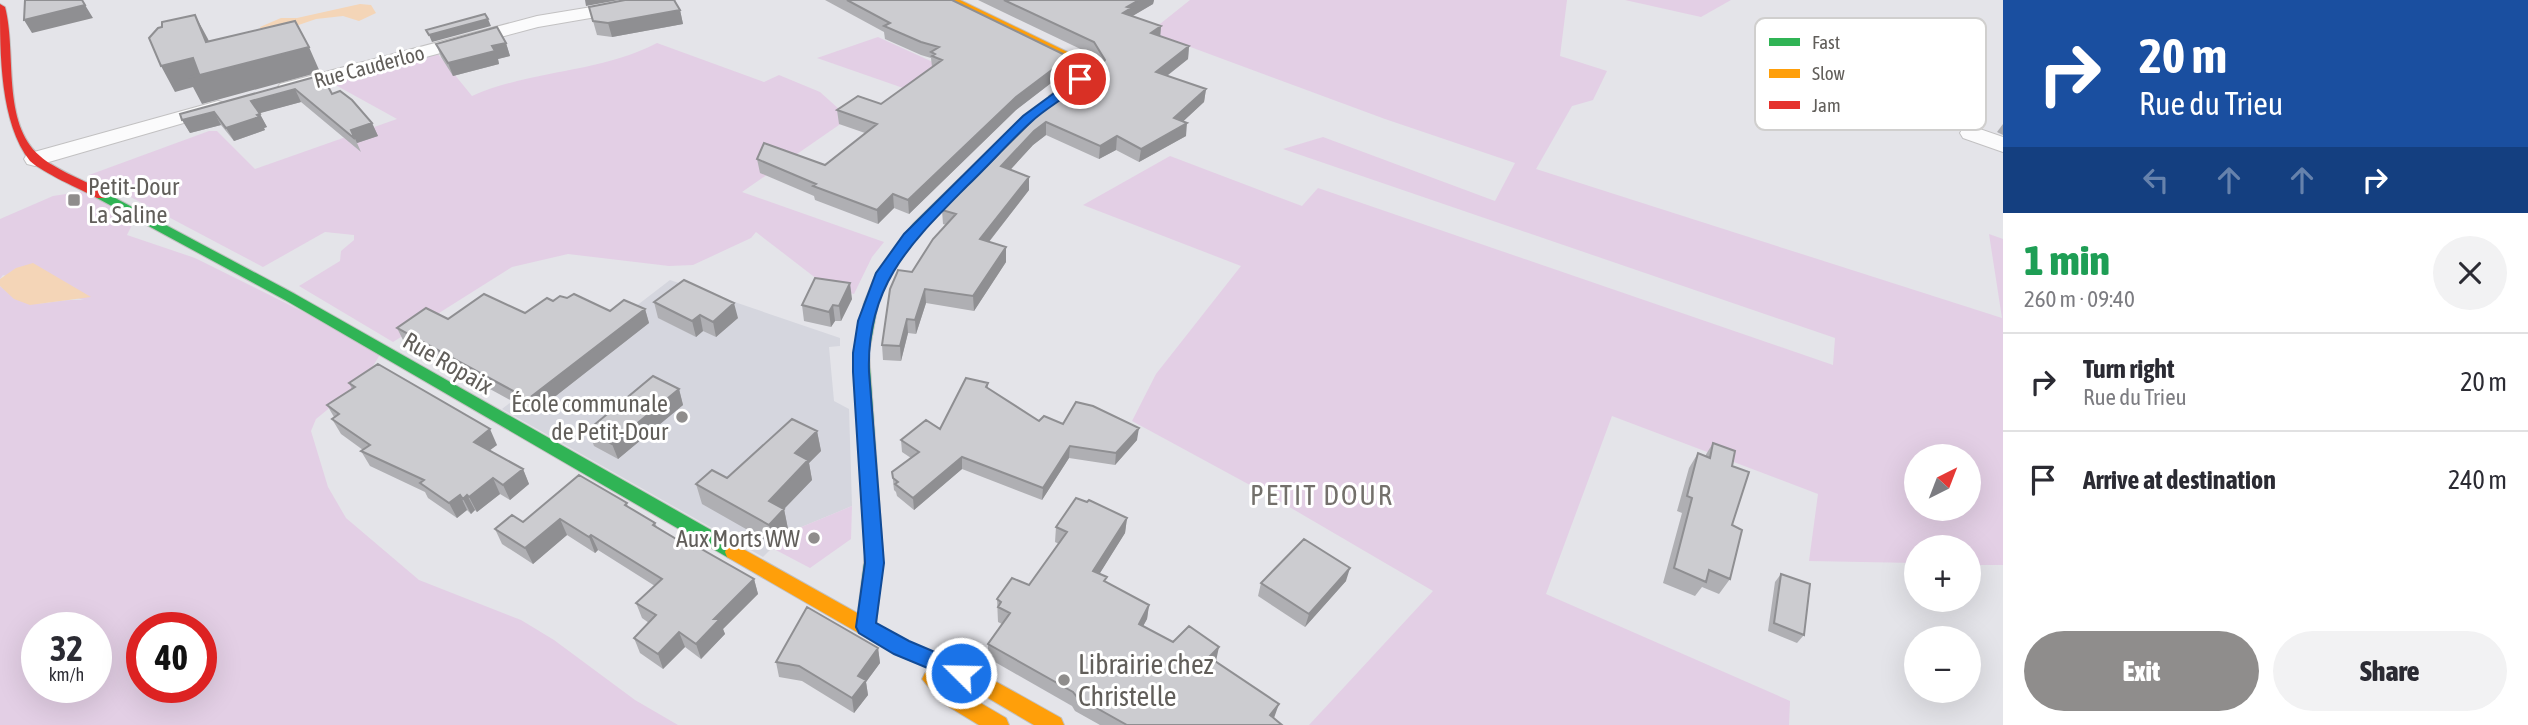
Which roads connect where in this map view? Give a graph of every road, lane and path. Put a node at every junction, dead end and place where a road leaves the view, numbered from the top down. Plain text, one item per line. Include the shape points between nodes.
1 (666, 0) edge
2 (952, 0) edge
3 (0, 7) edge
4 (274, 92) edge
5 (235, 102) edge
6 (1971, 133) dead end
7 (2003, 145) edge
8 (35, 159) junction
9 (866, 627) junction
10 (902, 648) junction
11 (998, 725) edge
12 (1054, 725) edge

1 - 4 street, Rue Cauderloo via 537,22
2 - 9 street via 1082,63 1088,72 1028,118 918,227 883,273 871,303 861,353 874,563
3 - 8 street via 6,28 8,112 14,133
5 - 8 street
6 - 7 street
8 - 9 street, Rue Ropaix via 138,213 141,225 195,258 262,293 290,296
9 - 10 street, Rue Ropaix
10 - 11 street via 948,695
10 - 12 street, Rue Ropaix via 961,673

